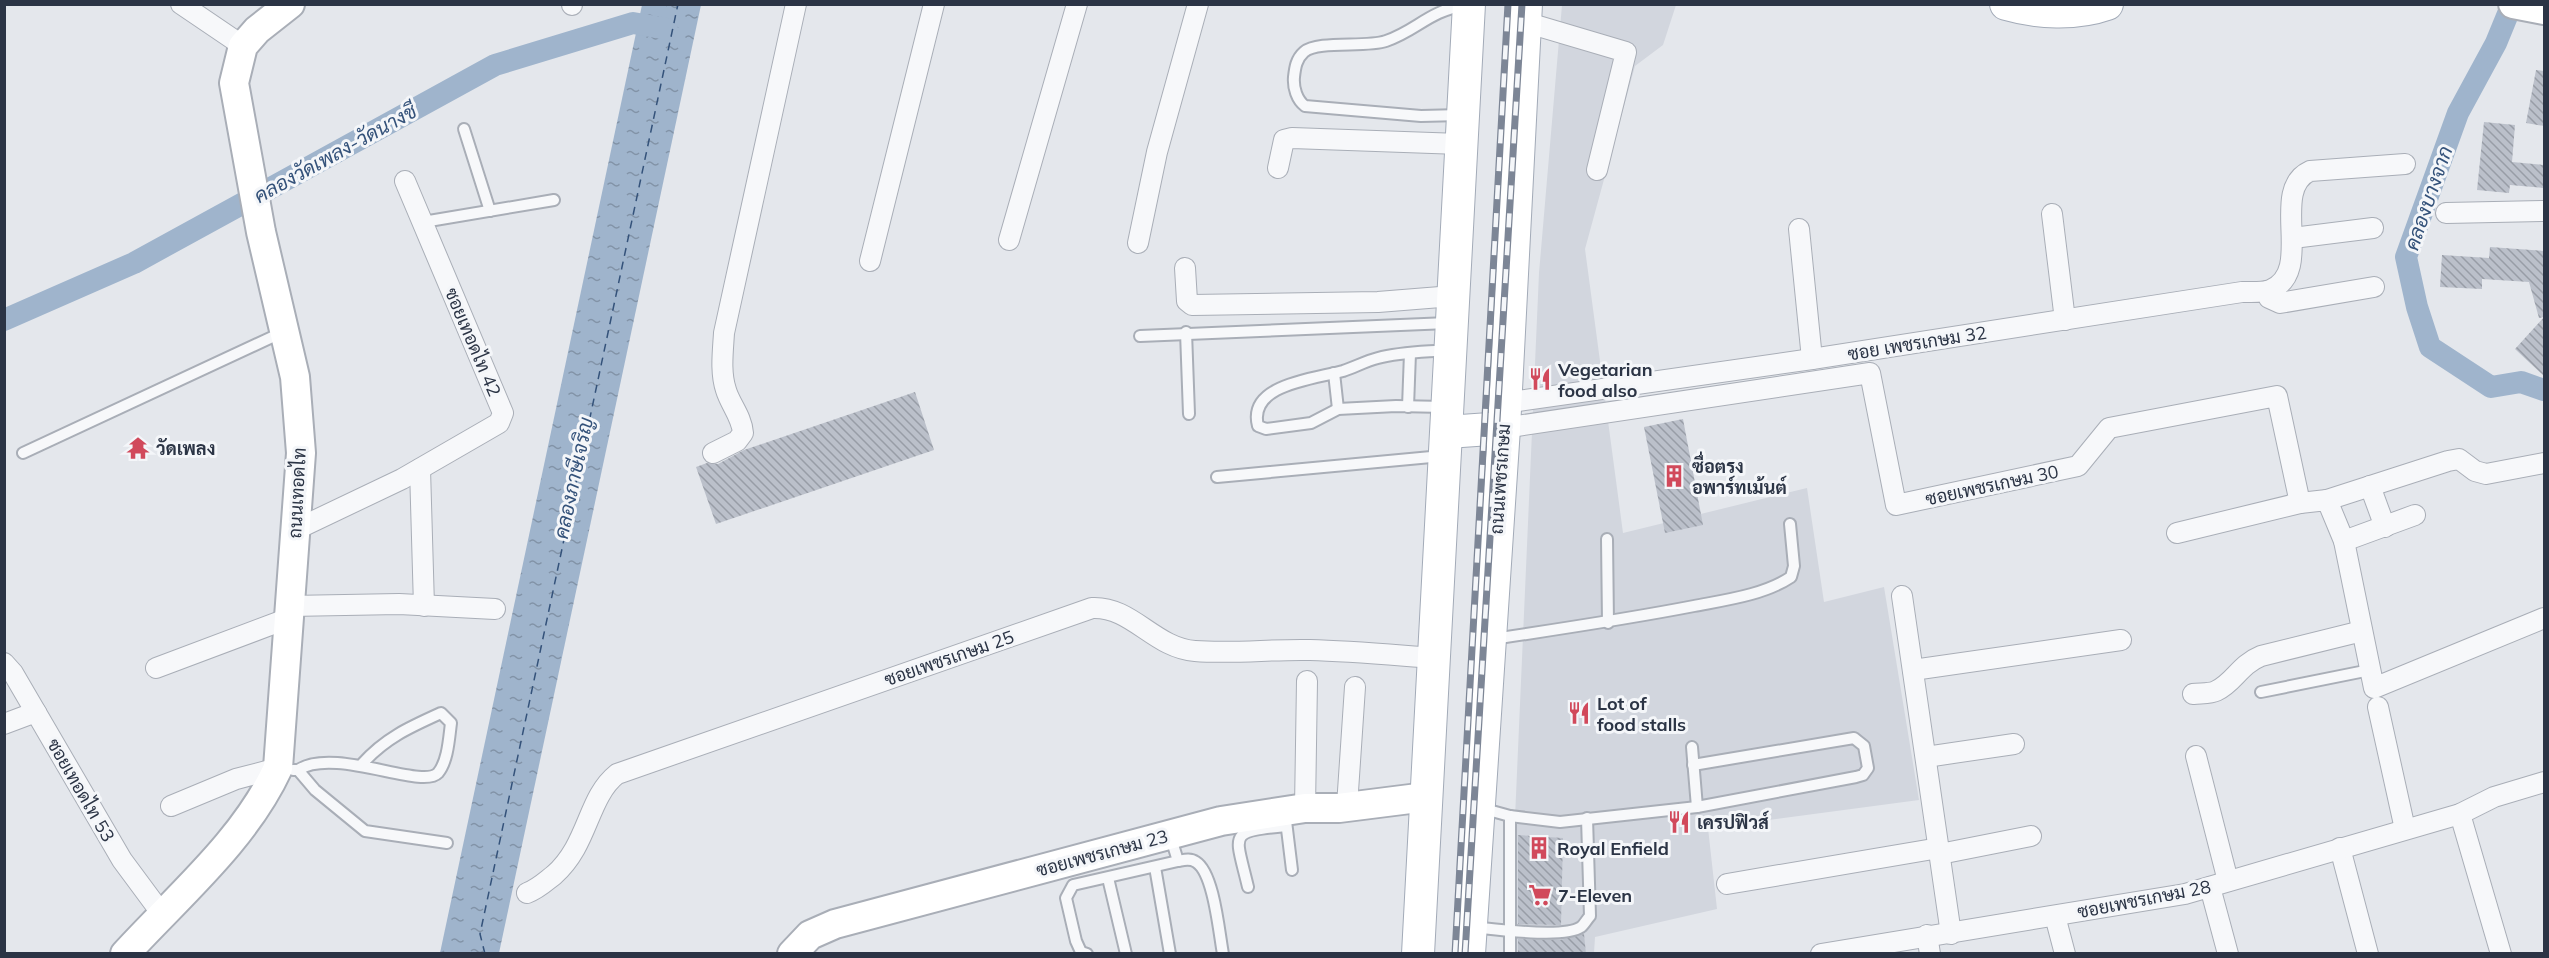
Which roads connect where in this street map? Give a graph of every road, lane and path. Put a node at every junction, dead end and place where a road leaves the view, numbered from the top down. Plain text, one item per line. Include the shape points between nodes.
1 (181, 4) edge
2 (290, 4) edge
3 (796, 4) edge
4 (934, 4) edge
5 (1077, 4) edge
6 (1198, 4) edge
7 (1467, 4) edge
8 (2006, 4) edge
9 (2108, 4) edge
10 (2513, 4) edge
11 (2544, 10) edge
12 (1526, 13) edge
13 (243, 46) junction
14 (464, 129) dead end
15 (1460, 130) junction
16 (2405, 164) dead end
17 (1278, 168) dead end
18 (1597, 170) dead end
19 (405, 181) dead end
20 (554, 200) dead end
21 (490, 211) junction
22 (2544, 211) edge
23 (2446, 213) dead end
24 (2052, 214) dead end
25 (423, 222) junction
26 (2373, 228) dead end
27 (1799, 229) dead end
28 (2292, 238) junction
29 (1009, 240) dead end
30 (1138, 243) dead end
31 (870, 261) dead end
32 (1185, 268) dead end
33 (2374, 287) dead end
34 (2267, 291) junction
35 (2065, 320) junction
36 (1451, 323) junction
37 (286, 331) junction
38 (1186, 332) junction
39 (1140, 336) dead end
40 (1410, 353) junction
41 (1812, 359) junction
42 (1334, 373) junction
43 (1408, 407) junction
44 (1338, 410) junction
45 (1189, 414) dead end
46 (1504, 415) junction
47 (1447, 432) junction
48 (23, 453) dead end
49 (713, 453) dead end
50 (2544, 463) edge
51 (420, 469) junction
52 (1216, 477) dead end
53 (2370, 486) junction
54 (2327, 500) junction
55 (2300, 503) junction
56 (2415, 515) dead end
57 (1790, 524) dead end
58 (2385, 527) junction
59 (295, 530) junction
60 (2177, 533) dead end
61 (1607, 539) dead end
62 (2344, 542) junction
63 (1902, 596) dead end
64 (424, 606) junction
65 (495, 609) dead end
66 (289, 612) junction
67 (2544, 618) edge
68 (1608, 623) junction
69 (2362, 631) junction
70 (1490, 639) junction
71 (2121, 640) dead end
72 (1434, 658) junction
73 (4, 663) edge
74 (156, 668) dead end
75 (1913, 670) junction
76 (2372, 679) junction
77 (1307, 681) dead end
78 (1355, 687) dead end
79 (2261, 692) dead end
80 (2193, 694) dead end
81 (2378, 707) dead end
82 (36, 712) junction
83 (4, 724) edge
84 (2014, 744) dead end
85 (1692, 747) dead end
86 (2196, 756) dead end
87 (1926, 757) junction
88 (362, 764) junction
89 (1693, 765) junction
90 (288, 769) junction
91 (2544, 782) edge
92 (1426, 797) junction
93 (171, 806) dead end
94 (1347, 806) junction
95 (1697, 807) junction
96 (1478, 808) junction
97 (2460, 814) junction
98 (1292, 815) junction
99 (1510, 816) junction
100 (1587, 818) junction
101 (2405, 829) junction
102 (1169, 834) junction
103 (2031, 836) dead end
104 (447, 843) dead end
105 (2340, 848) junction
106 (1939, 851) junction
107 (1178, 861) junction
108 (1155, 867) junction
109 (1292, 870) dead end
110 (1108, 878) junction
111 (1727, 884) dead end
112 (2219, 884) junction
113 (1248, 887) dead end
114 (527, 893) dead end
115 (162, 914) junction
116 (2055, 916) junction
117 (1511, 931) junction
118 (1951, 934) junction
119 (1470, 940) edge
120 (1929, 944) edge
121 (125, 954) edge
122 (792, 954) edge
123 (1087, 954) edge
124 (1126, 954) edge
125 (1170, 954) edge
126 (1223, 954) edge
127 (1418, 954) edge
128 (1510, 954) edge
129 (1821, 954) edge
130 (2065, 954) edge
131 (2228, 954) edge
132 (2368, 954) edge
133 (2501, 954) edge

1 - 13 street
2 - 13 main road
3 - 49 street via 724,333 725,389 743,433
4 - 31 street
5 - 29 street
6 - 30 street via 1157,152
7 - 15 main road
7 - 15 lane via 1446,8 1386,41 1313,47 1296,63 1293,83 1305,106 1409,115
8 - 9 main road via 2054,11
10 - 11 main road
12 - 18 street via 1632,53
12 - 46 main road, ถนนเพชรเกษม
13 - 37 main road, ถนนเทอดไท via 234,83 250,181
14 - 21 lane
15 - 17 street via 1292,138 1284,140
15 - 36 main road
16 - 28 street via 2310,171 2300,176 2290,206
19 - 25 street, ซอยเทอดไท 42
20 - 21 lane
21 - 25 lane
22 - 23 street
24 - 35 street
25 - 51 street, ซอยเทอดไท 42 via 503,413 499,423
26 - 28 street
27 - 41 street
28 - 34 street via 2292,256 2284,278
32 - 36 street via 1186,301 1192,305 1378,302
33 - 34 street via 2280,303 2270,298
34 - 35 street, ซอย เพชรเกษม 32
35 - 41 street, ซอย เพชรเกษม 32
36 - 38 lane
36 - 40 lane
36 - 47 main road
37 - 48 lane
37 - 59 main road, ถนนเทอดไท via 295,377 301,453
38 - 39 lane
38 - 45 lane
40 - 42 lane via 1377,358
40 - 43 lane
41 - 46 street, ซอย เพชรเกษม 32
42 - 44 lane
42 - 44 lane via 1280,387 1260,403 1255,415 1258,426 1266,429 1311,423
43 - 44 lane
43 - 47 lane
46 - 47 main road
46 - 55 street, ซอยเพชรเกษม 30 via 1870,373 1896,505 2078,466 2109,428 2277,396
46 - 70 main road, ถนนเพชรเกษม
47 - 52 lane
47 - 72 main road
50 - 53 street via 2495,474 2475,471 2459,459 2448,460
51 - 59 street, ซอยเทอดไท 42
51 - 64 street
53 - 54 street
53 - 58 street
54 - 55 street
54 - 62 street
55 - 60 street
56 - 58 street
57 - 68 lane via 1794,566 1791,577 1781,584 1729,599
58 - 62 street
59 - 66 main road, ถนนเทอดไท
61 - 68 lane
62 - 69 street
63 - 75 street
64 - 65 street
64 - 66 street
66 - 74 street
66 - 90 main road, ถนนเทอดไท
67 - 76 street
68 - 70 lane
69 - 76 street
69 - 80 street via 2261,656 2246,662 2217,691
70 - 96 main road, ถนนเพชรเกษม
71 - 75 street
72 - 92 main road
72 - 114 street, ซอยเพชรเกษม 25 via 1309,650 1193,651 1160,641 1118,611 1092,608 617,774 607,782 574,854 537,889
73 - 82 street, ซอยเทอดไท 53
75 - 87 street
76 - 79 lane
77 - 98 street
78 - 94 street
81 - 101 street
82 - 83 street
82 - 115 street, ซอยเทอดไท 53 via 122,860
84 - 87 street
85 - 89 lane
86 - 112 street
87 - 106 street
88 - 88 lane via 400,730 441,713 451,723 444,761 430,778 409,777
88 - 90 lane via 312,764
89 - 95 lane
89 - 95 lane via 1854,738 1864,746 1868,768 1856,777
90 - 93 street via 236,778
90 - 104 lane via 365,831
90 - 115 main road, ถนนเทอดไท via 238,833
91 - 97 street, ซอยเพชรเกษม 28 via 2494,797
92 - 94 main road, ซอยเพชรเกษม 23
92 - 127 main road
94 - 98 main road, ซอยเพชรเกษม 23
95 - 100 lane
96 - 99 lane
96 - 119 main road, ถนนเพชรเกษม
97 - 101 street, ซอยเพชรเกษม 28
97 - 133 street
98 - 102 main road, ซอยเพชรเกษม 23 via 1221,821
98 - 109 lane
98 - 113 lane via 1246,830 1240,836
99 - 100 lane via 1560,822
99 - 117 lane
100 - 117 lane via 1590,916 1581,927 1568,932
101 - 105 street, ซอยเพชรเกษม 28
102 - 107 lane
102 - 122 main road, ซอยเพชรเกษม 23 via 835,924 810,935
103 - 106 street
105 - 112 street, ซอยเพชรเกษม 28
105 - 132 street
106 - 111 street
106 - 118 street
107 - 108 lane
107 - 126 lane via 1197,862 1206,875
108 - 110 lane
108 - 125 lane
110 - 123 lane via 1073,885 1066,898 1076,941 1081,952
110 - 124 lane
112 - 116 street, ซอยเพชรเกษม 28 via 2185,894
112 - 131 street
115 - 121 main road, ถนนเทอดไท
116 - 118 street, ซอยเพชรเกษม 28
116 - 130 street
117 - 119 lane
117 - 128 lane
118 - 120 street, ซอยเพชรเกษม 28
120 - 129 street, ซอยเพชรเกษม 28

